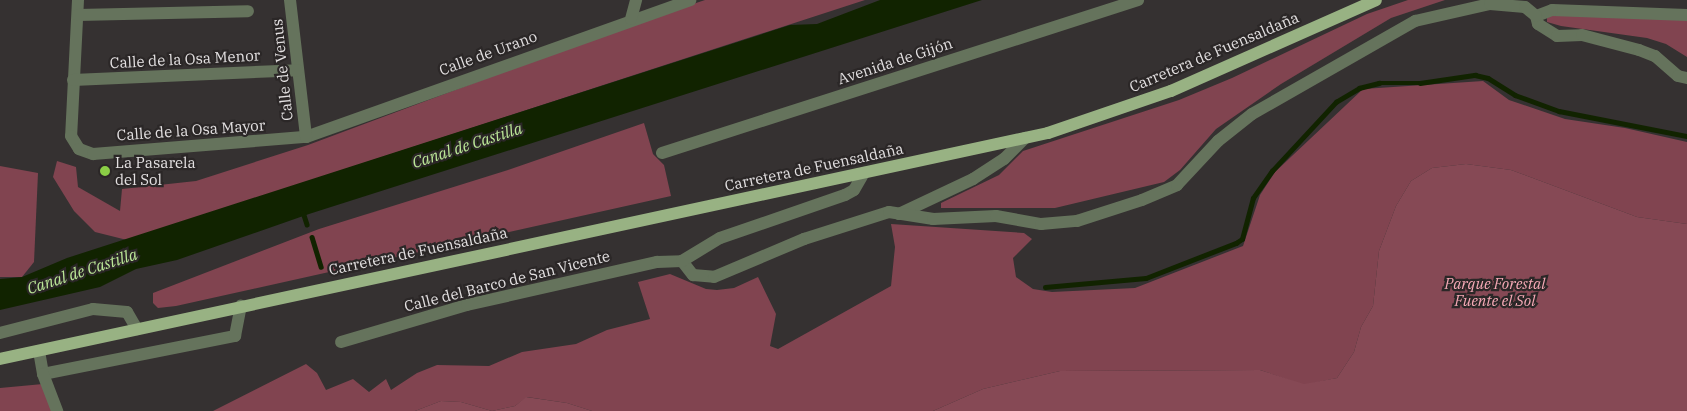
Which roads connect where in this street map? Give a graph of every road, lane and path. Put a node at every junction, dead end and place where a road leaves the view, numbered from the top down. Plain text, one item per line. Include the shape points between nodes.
1 (78, 0) edge
2 (290, 0) edge
3 (636, 0) edge
4 (1138, 0) edge
5 (1376, 0) edge
6 (684, 1) edge
7 (211, 6) edge
8 (248, 11) dead end
9 (78, 15) junction
10 (1687, 15) edge
11 (1536, 16) junction
12 (631, 19) junction
13 (298, 70) junction
14 (1687, 78) edge
15 (73, 80) junction
16 (306, 137) junction
17 (1025, 138) junction
18 (662, 153) dead end
19 (864, 174) junction
20 (899, 214) junction
21 (682, 261) junction
22 (241, 306) junction
23 (137, 330) junction
24 (0, 332) edge
25 (341, 342) dead end
26 (39, 351) junction
27 (0, 359) edge
28 (43, 374) junction
29 (57, 411) edge

1 - 9 street
2 - 13 street, Calle de Venus
3 - 12 street
4 - 18 street, Avenida de Gijón
5 - 17 main road, Carretera de Fuensaldaña via 1171,91
6 - 12 street, Calle de Urano
7 - 8 street
7 - 9 street
9 - 15 street
10 - 11 street via 1552,10
11 - 14 street via 1538,24 1557,36 1582,35 1639,50 1655,56 1678,76
11 - 20 street via 1525,8 1490,4 1415,21 1252,114 1218,140 1177,185 1086,218 1041,224 996,216 933,219
12 - 16 street, Calle de Urano
13 - 15 street, Calle de la Osa Menor
13 - 16 street, Calle de Venus
15 - 16 street, Calle de la Osa Mayor via 71,136 79,149 93,154
17 - 19 main road, Carretera de Fuensaldaña
17 - 20 street via 1004,159 972,179
19 - 21 street, Calle del Barco de San Vicente via 854,190 845,195 720,238
19 - 22 main road, Carretera de Fuensaldaña
20 - 21 street via 889,212 804,239 714,277 693,275
21 - 25 street, Calle del Barco de San Vicente via 657,262 467,305
22 - 23 main road, Carretera de Fuensaldaña
22 - 28 street via 235,336
23 - 24 street via 127,312 93,308
23 - 26 main road, Carretera de Fuensaldaña
26 - 27 main road, Carretera de Fuensaldaña
26 - 28 street
28 - 29 street

